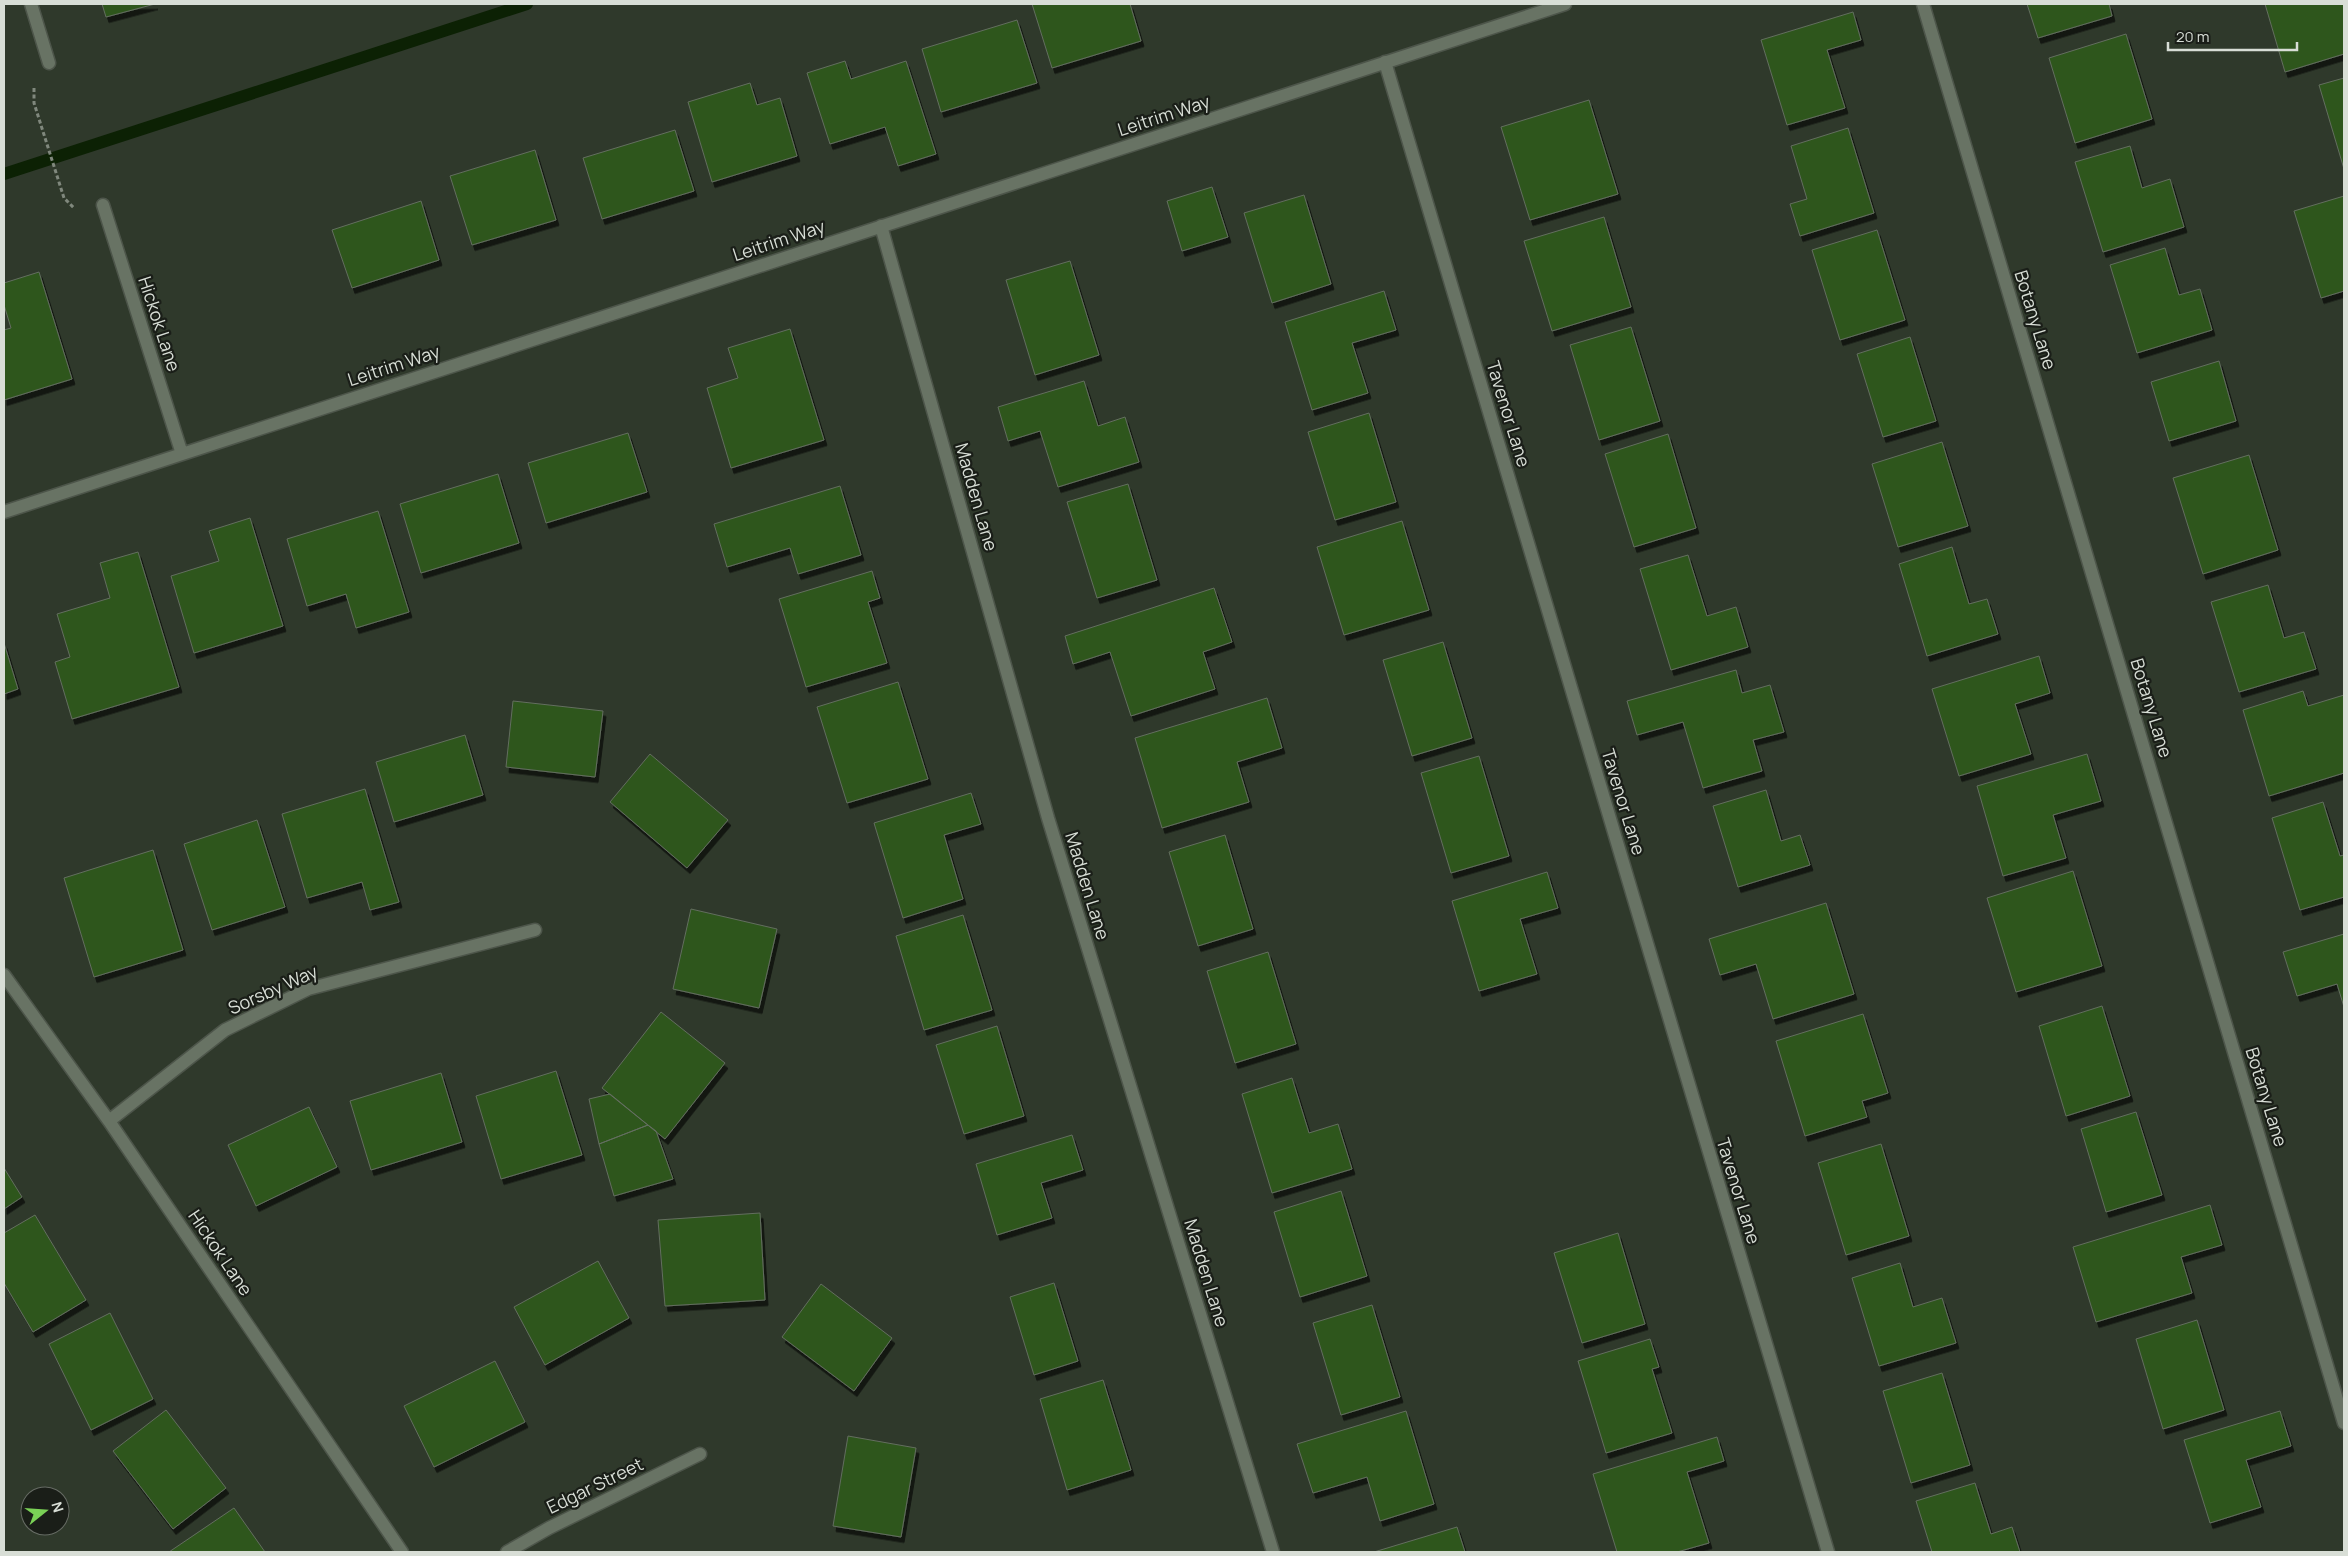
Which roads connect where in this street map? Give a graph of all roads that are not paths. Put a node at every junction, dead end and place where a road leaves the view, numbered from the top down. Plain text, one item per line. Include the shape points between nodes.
1 (31, 4) edge
2 (1565, 4) edge
3 (1923, 4) edge
4 (1385, 62) junction
5 (49, 63) dead end
6 (103, 205) dead end
7 (881, 226) junction
8 (182, 454) junction
9 (4, 512) edge
10 (535, 930) dead end
11 (4, 975) edge
12 (109, 1121) junction
13 (2344, 1423) edge
14 (700, 1454) dead end
15 (402, 1552) edge
16 (506, 1552) edge
17 (1273, 1552) edge
18 (1828, 1552) edge

1 - 5 street
2 - 4 street, Leitrim Way
3 - 13 street, Botany Lane
4 - 7 street, Leitrim Way
4 - 18 street, Tavenor Lane
6 - 8 street, Hickok Lane
7 - 8 street, Leitrim Way
7 - 17 street, Madden Lane via 1048,818
8 - 9 street, Leitrim Way
10 - 12 street, Sorsby Way via 308,989 225,1030
11 - 12 street, Hickok Lane
12 - 15 street, Hickok Lane
14 - 16 street, Edgar Street

